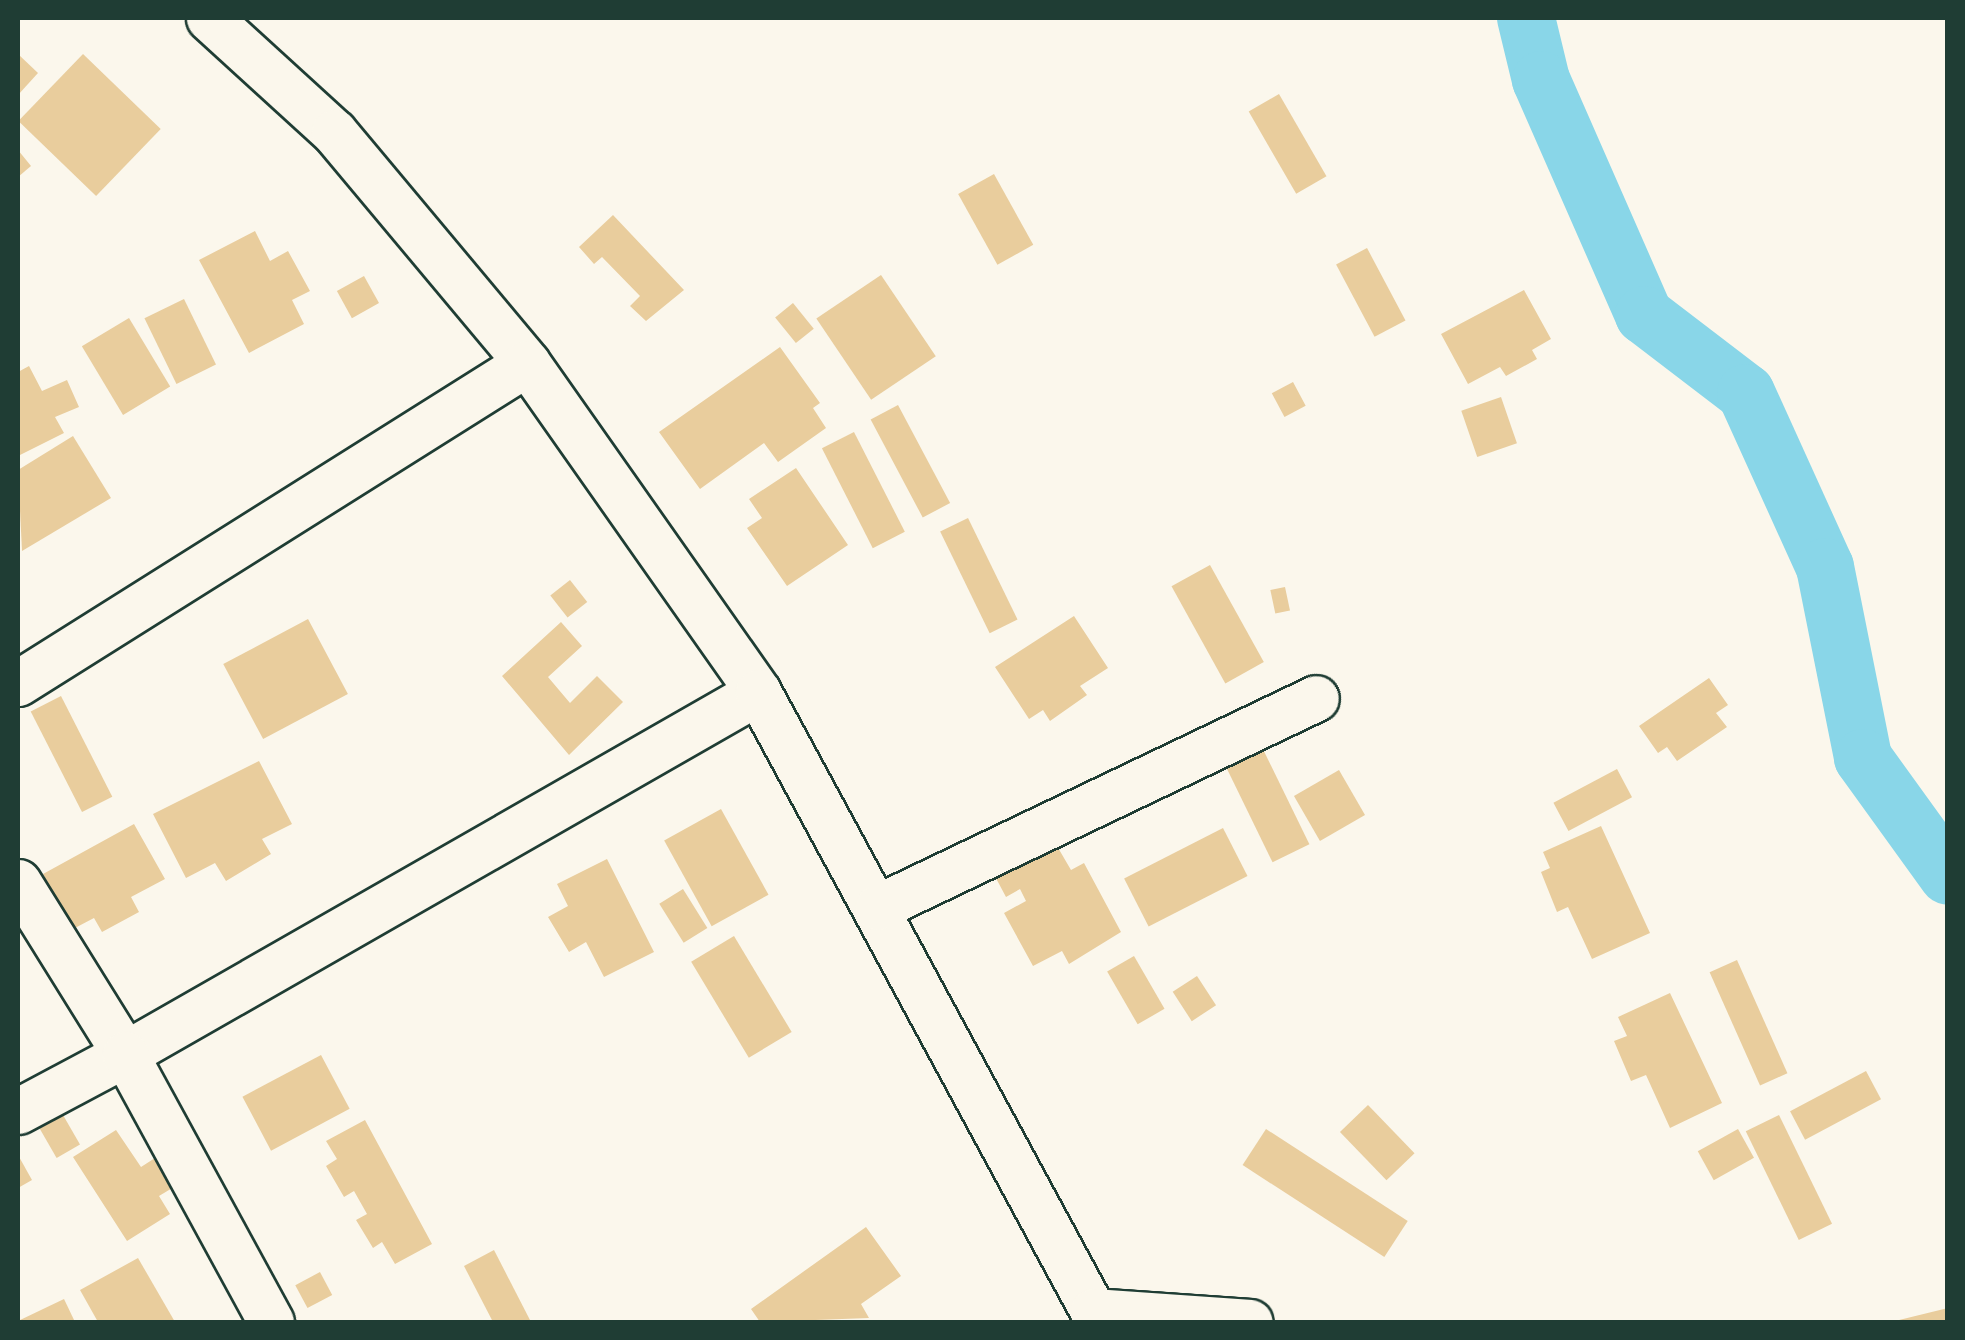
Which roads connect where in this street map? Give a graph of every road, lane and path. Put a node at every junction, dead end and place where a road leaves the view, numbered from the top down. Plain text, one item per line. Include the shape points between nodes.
1 (209, 18) edge
2 (527, 362) junction
3 (18, 683) edge
4 (758, 692) junction
5 (1316, 698) dead end
6 (18, 882) edge
7 (878, 907) junction
8 (126, 1054) junction
9 (18, 1111) edge
10 (1089, 1317) edge
11 (271, 1322) edge
12 (1250, 1322) edge

1 - 2 street via 334,132
2 - 3 street
2 - 4 street
4 - 7 street
4 - 8 street
5 - 7 street
6 - 8 street
7 - 10 street
8 - 9 street
8 - 11 street
10 - 12 street

